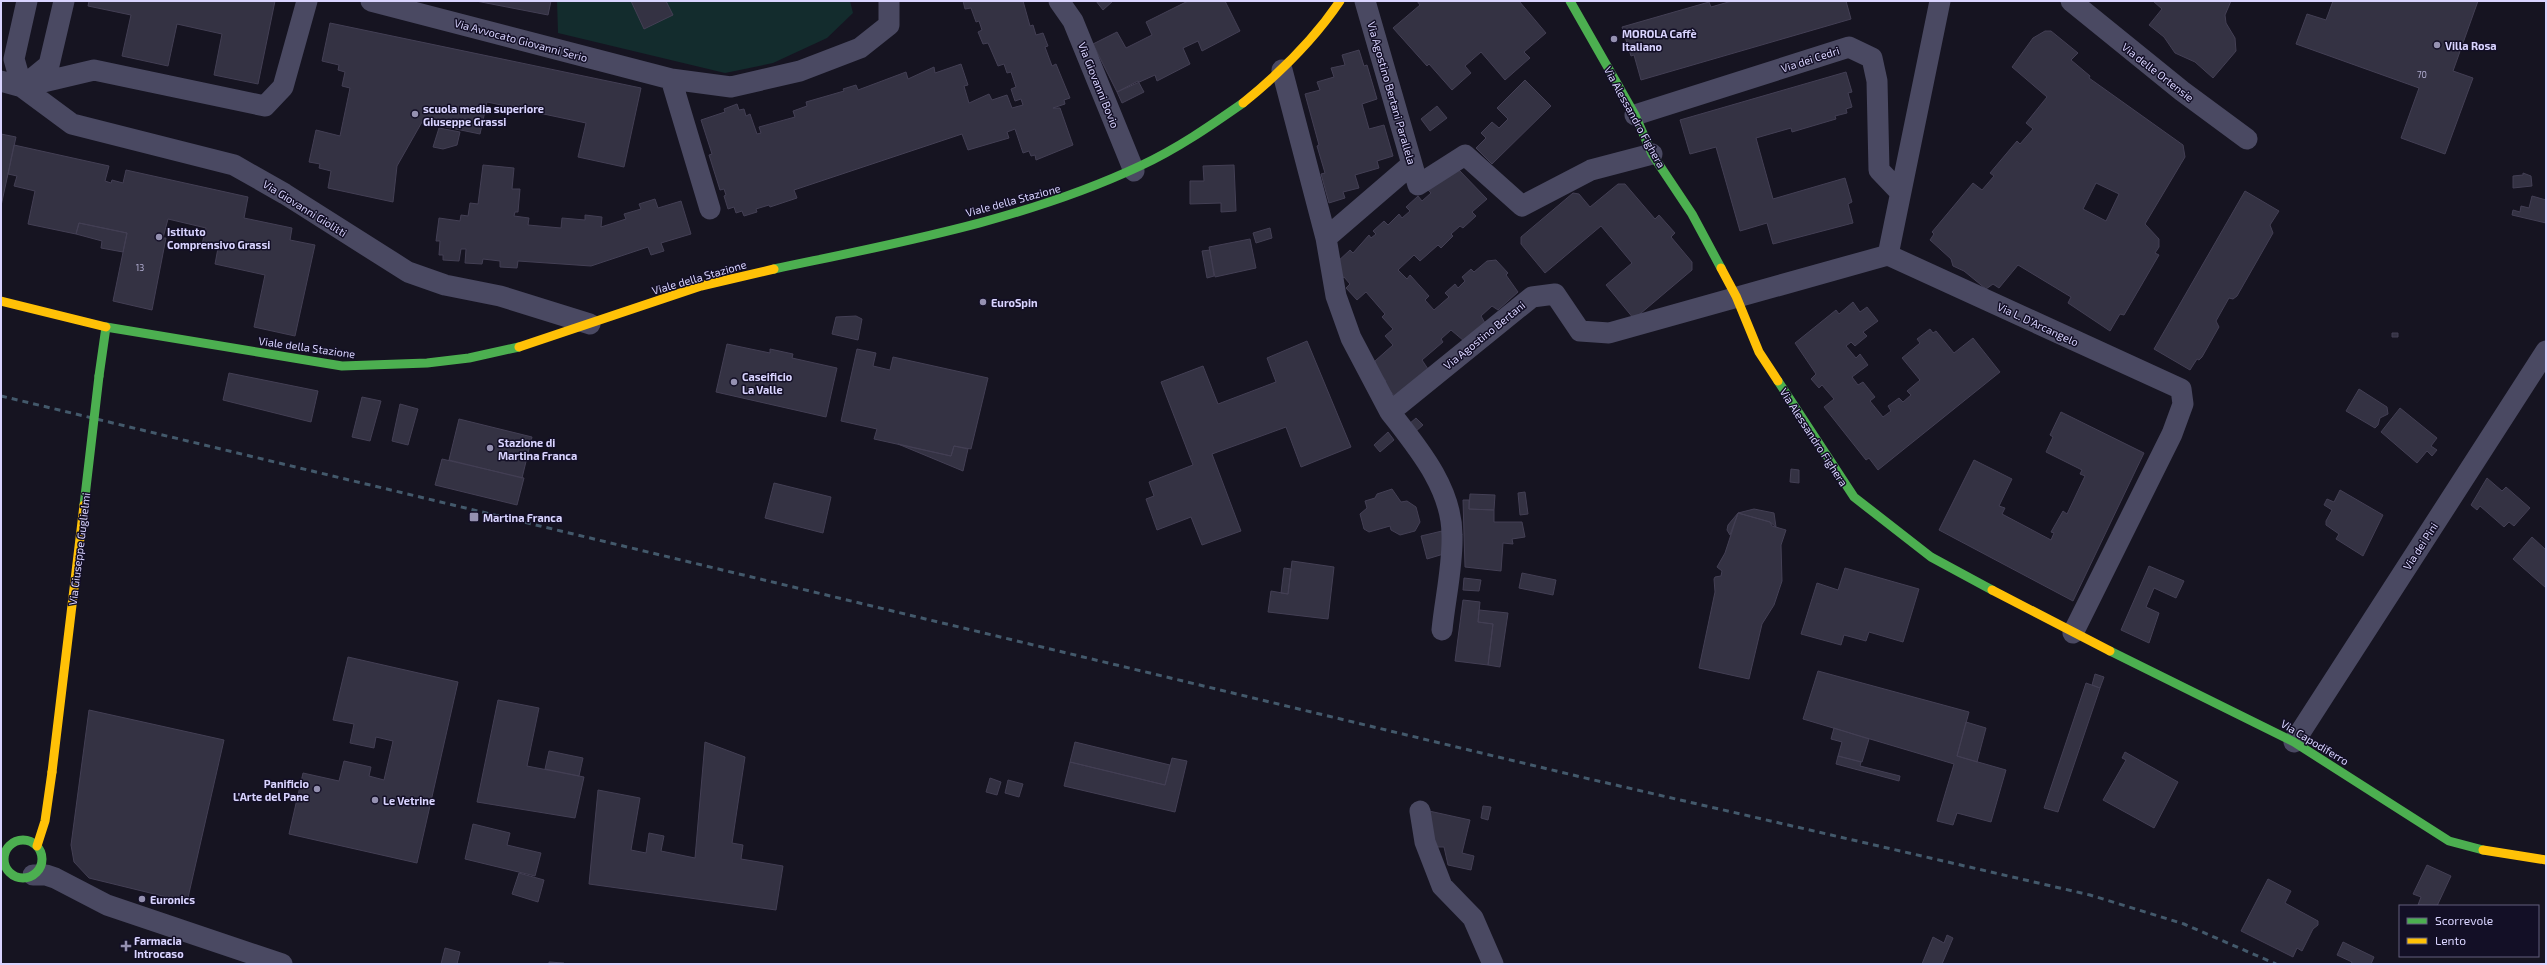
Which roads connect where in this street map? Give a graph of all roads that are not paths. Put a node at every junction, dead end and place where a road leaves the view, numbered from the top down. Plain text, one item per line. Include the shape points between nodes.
1 (27, 1) edge
2 (64, 1) edge
3 (307, 1) edge
4 (371, 1) edge
5 (889, 1) edge
6 (1059, 1) edge
7 (1340, 1) edge
8 (1365, 1) edge
9 (1570, 1) edge
10 (1940, 1) edge
11 (2071, 1) edge
12 (1282, 70) junction
13 (671, 79) junction
14 (1, 81) edge
15 (22, 87) junction
16 (1635, 115) junction
17 (2248, 139) dead end
18 (1652, 154) junction
19 (1412, 164) junction
20 (1134, 171) junction
21 (1900, 191) junction
22 (710, 208) dead end
23 (1326, 238) junction
24 (1888, 255) junction
25 (1736, 296) junction
26 (1, 301) edge
27 (590, 324) junction
28 (106, 326) junction
29 (2546, 351) edge
30 (1390, 412) junction
31 (1442, 630) dead end
32 (2073, 632) junction
33 (2294, 742) junction
34 (52, 772) junction
35 (1420, 811) dead end
36 (35, 812) dead end
37 (5, 844) edge
38 (2, 860) edge
39 (38, 860) junction
40 (2546, 860) edge
41 (282, 964) edge
42 (1493, 964) edge

1 - 15 street via 14,59
2 - 15 street via 50,65
3 - 15 street, Via Giovanni Giolitti via 283,87 266,106 94,70
4 - 13 street, Via Avvocato Giovanni Serio
5 - 13 street, Via Avvocato Giovanni Serio via 889,25 860,48 800,71 732,88
6 - 20 street, Via Giovanni Bovio via 1073,21
7 - 12 main road, Viale della Stazione via 1303,49
8 - 19 street, Via Agostino Bertani Parallela
9 - 16 main road, Via Alessandro Fighera
10 - 21 street
11 - 17 street, Via delle Ortensie via 2182,91
12 - 20 main road, Viale della Stazione via 1215,124
12 - 23 street
13 - 22 street
14 - 15 street, Via Giovanni Giolitti
15 - 27 street, Via Giovanni Giolitti via 72,124 234,165 285,194 408,272 445,285 500,296
16 - 18 main road, Via Alessandro Fighera
16 - 21 street, Via dei Cedri via 1849,47 1872,58 1877,81 1879,170
18 - 19 street, Via Agostino Bertani Parallela via 1591,170 1522,206 1465,155 1418,186
18 - 25 main road, Via Alessandro Fighera via 1692,214
19 - 23 street
20 - 27 main road, Viale della Stazione via 1081,193 1031,209 862,252 728,279
21 - 24 street
23 - 30 street via 1336,296 1352,338
24 - 25 street
24 - 32 street, Via L. D'Arcangelo via 2180,389 2183,404 2172,434
25 - 30 street, Via Agostino Bertani via 1609,333 1580,331 1555,294 1532,297
25 - 32 main road, Via Alessandro Fighera via 1759,352 1854,497 1880,520 1931,557
26 - 28 main road, Viale della Stazione
27 - 28 main road, Viale della Stazione via 489,354 458,360 381,367 303,361
28 - 34 main road, Via Giuseppe Guglielmi, bridge
29 - 33 street, Via dei Pini
30 - 31 street via 1434,472 1446,499 1452,535
32 - 33 main road, Via Capodiferro
33 - 40 main road, Via Capodiferro via 2449,841
34 - 36 main road, Via Giuseppe Guglielmi
34 - 39 main road, Via Giuseppe Guglielmi
35 - 42 street via 1425,842 1442,886 1473,918
37 - 38 main road
37 - 39 main road via 23,836
38 - 39 main road via 14,876 28,878
39 - 41 street via 55,878 107,905

